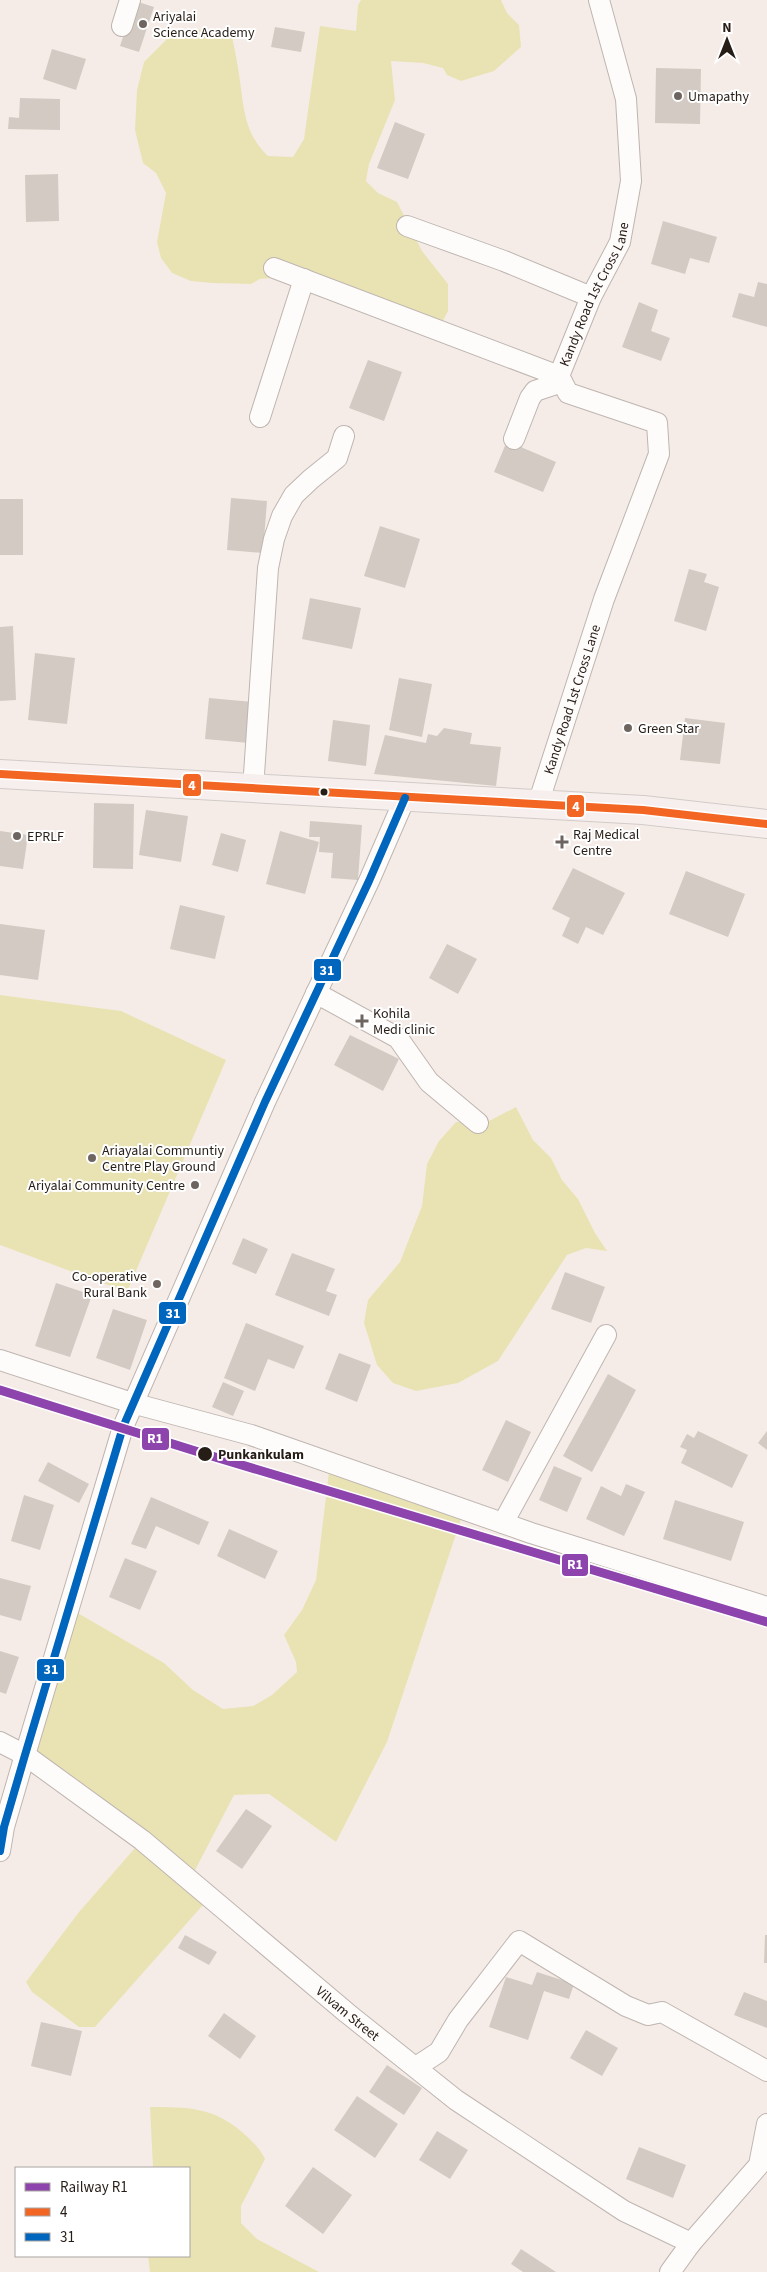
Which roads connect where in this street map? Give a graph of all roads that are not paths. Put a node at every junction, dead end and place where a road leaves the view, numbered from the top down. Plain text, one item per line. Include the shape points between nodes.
1 (130, 0) edge
2 (599, 0) edge
3 (122, 26) dead end
4 (407, 226) dead end
5 (274, 268) dead end
6 (304, 279) junction
7 (591, 297) junction
8 (560, 379) junction
9 (260, 417) dead end
10 (344, 436) dead end
11 (514, 438) dead end
12 (0, 774) edge
13 (253, 789) junction
14 (405, 798) junction
15 (538, 804) junction
16 (767, 824) edge
17 (316, 993) junction
18 (478, 1123) dead end
19 (606, 1336) dead end
20 (0, 1360) edge
21 (132, 1402) junction
22 (502, 1523) junction
23 (767, 1607) edge
24 (0, 1742) edge
25 (25, 1755) junction
26 (0, 1851) edge
27 (416, 2067) junction
28 (767, 2071) edge
29 (767, 2124) edge
30 (691, 2243) junction
31 (670, 2272) edge

1 - 3 street
2 - 7 street, Kandy Road 1st Cross Lane via 626,99 631,181 620,242
4 - 7 street
5 - 6 street
6 - 8 street
6 - 9 street
7 - 8 street, Kandy Road 1st Cross Lane
8 - 11 street via 535,391
8 - 15 street, Kandy Road 1st Cross Lane via 568,392 657,423 659,454 604,600
10 - 13 street via 337,458 294,495 274,540 268,568
12 - 13 highway
13 - 14 highway
14 - 15 highway
14 - 17 street
15 - 16 highway via 643,810
17 - 18 street via 398,1038 429,1082
17 - 21 street
19 - 22 street
20 - 21 street
21 - 22 street via 251,1435
21 - 25 street
22 - 23 street
24 - 25 street, Vilvam Street
25 - 26 street
25 - 27 street, Vilvam Street via 142,1840
27 - 28 street via 439,2052 458,2020 519,1941 626,2006 648,2015 662,2012
27 - 30 street, Vilvam Street via 456,2100 624,2211
29 - 30 street via 759,2165
30 - 31 street

